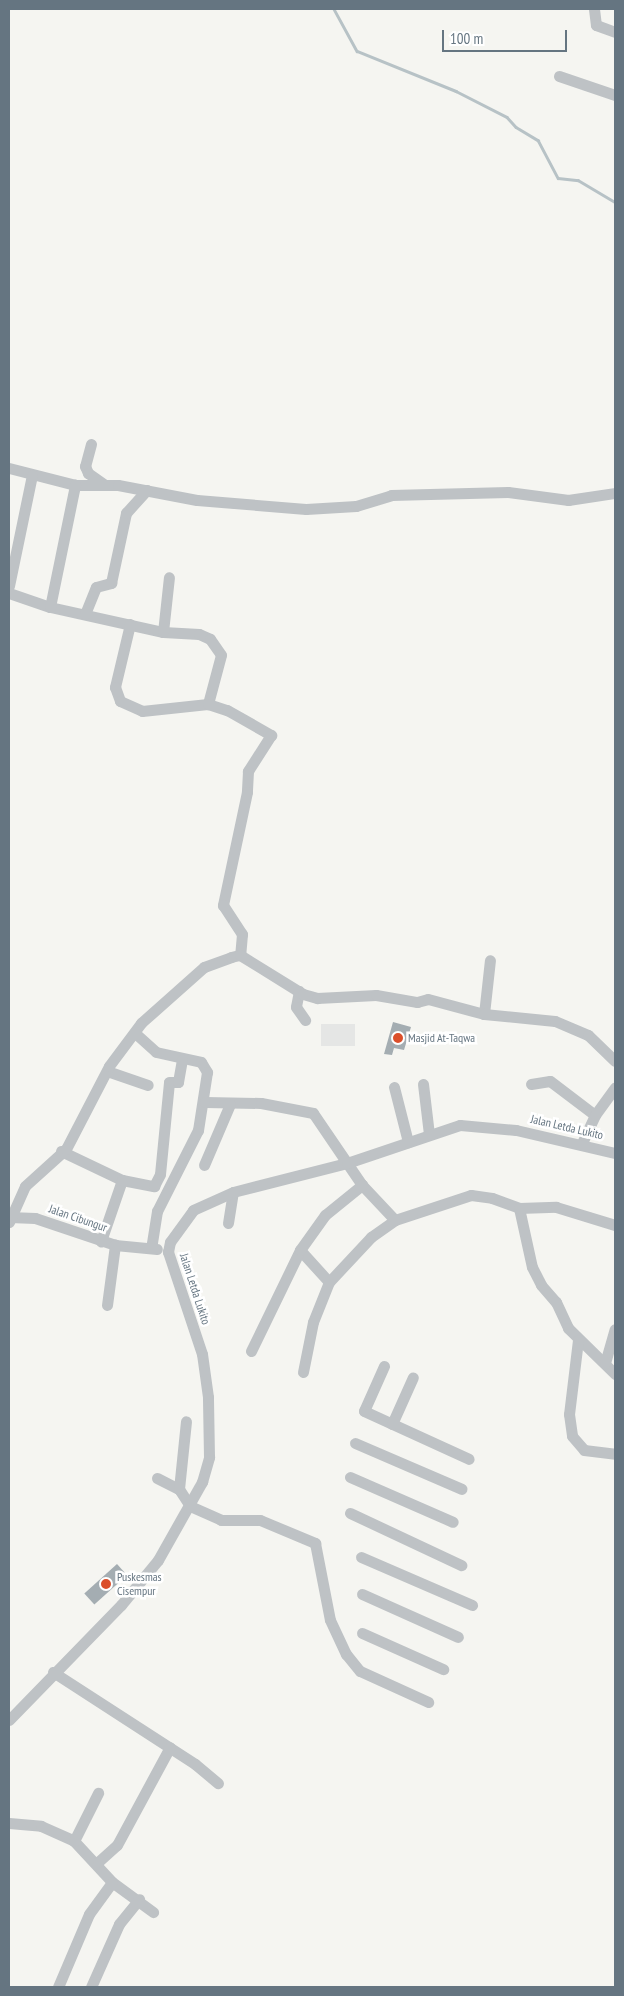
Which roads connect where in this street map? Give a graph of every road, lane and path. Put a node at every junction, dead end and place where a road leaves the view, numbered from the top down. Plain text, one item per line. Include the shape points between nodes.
1 (594, 9) edge
2 (615, 32) edge
3 (559, 76) dead end
4 (615, 95) edge
5 (92, 444) dead end
6 (9, 468) edge
7 (32, 475) junction
8 (104, 484) junction
9 (75, 485) junction
10 (147, 490) junction
11 (615, 493) edge
12 (169, 577) dead end
13 (9, 586) edge
14 (9, 593) edge
15 (50, 607) junction
16 (85, 614) junction
17 (130, 624) junction
18 (163, 632) junction
19 (208, 704) junction
20 (240, 954) junction
21 (490, 960) dead end
22 (299, 991) junction
23 (376, 995) junction
24 (373, 1008) dead end
25 (484, 1014) junction
26 (305, 1020) dead end
27 (135, 1033) junction
28 (182, 1060) junction
29 (615, 1061) edge
30 (106, 1071) junction
31 (423, 1084) dead end
32 (531, 1084) dead end
33 (148, 1085) dead end
34 (394, 1087) dead end
35 (615, 1087) edge
36 (205, 1102) junction
37 (230, 1104) junction
38 (595, 1115) junction
39 (430, 1134) junction
40 (408, 1142) junction
41 (582, 1143) junction
42 (61, 1151) junction
43 (615, 1153) edge
44 (347, 1163) junction
45 (204, 1165) dead end
46 (122, 1180) junction
47 (362, 1185) junction
48 (233, 1192) junction
49 (519, 1208) junction
50 (9, 1219) edge
51 (395, 1220) junction
52 (228, 1223) dead end
53 (615, 1224) edge
54 (101, 1241) junction
55 (115, 1245) junction
56 (151, 1248) junction
57 (300, 1250) junction
58 (168, 1252) junction
59 (329, 1282) junction
60 (107, 1304) dead end
61 (615, 1329) edge
62 (578, 1340) junction
63 (251, 1351) dead end
64 (605, 1363) junction
65 (384, 1366) dead end
66 (302, 1372) dead end
67 (615, 1374) edge
68 (413, 1377) dead end
69 (186, 1422) dead end
70 (392, 1424) junction
71 (355, 1443) dead end
72 (615, 1454) edge
73 (470, 1458) dead end
74 (156, 1478) dead end
75 (350, 1478) dead end
76 (179, 1489) junction
77 (462, 1489) dead end
78 (190, 1506) junction
79 (350, 1513) dead end
80 (366, 1520) junction
81 (453, 1522) dead end
82 (361, 1557) dead end
83 (362, 1594) dead end
84 (472, 1606) dead end
85 (362, 1632) dead end
86 (458, 1637) dead end
87 (443, 1669) dead end
88 (53, 1672) junction
89 (428, 1702) dead end
90 (9, 1720) edge
91 (170, 1747) junction
92 (218, 1783) dead end
93 (98, 1793) dead end
94 (9, 1823) edge
95 (74, 1841) junction
96 (98, 1862) junction
97 (112, 1882) junction
98 (139, 1899) junction
99 (153, 1912) dead end
100 (58, 1987) edge
101 (91, 1987) edge

1 - 2 street via 596,25
3 - 4 street
5 - 8 street via 85,466 88,473
6 - 7 street
7 - 9 street
7 - 13 street
8 - 9 street
8 - 10 street
9 - 15 street
10 - 11 street via 197,500 316,509 356,506 391,495 508,492 568,500
10 - 16 street via 126,513 111,583 96,587
12 - 18 street
14 - 15 street
15 - 16 street
16 - 17 street
17 - 18 street
17 - 19 street via 115,687 120,701 142,711
18 - 19 street via 199,634 217,648 219,665
19 - 20 street via 226,710 271,735 248,771 248,792 223,905 242,934
20 - 22 street
20 - 27 street via 204,967
21 - 25 street
22 - 23 street via 334,999
22 - 26 street via 296,1007
23 - 24 street
23 - 25 street via 448,1002
25 - 29 street via 555,1021 588,1035
27 - 28 street via 156,1052
27 - 30 street
28 - 36 street via 201,1062 207,1072
28 - 46 street via 178,1082 168,1082 160,1174 154,1186
30 - 33 street
30 - 42 street
31 - 39 street
32 - 38 street via 550,1081
34 - 40 street
35 - 38 street
36 - 37 street
36 - 56 street via 198,1131 157,1211
37 - 44 street via 261,1103 313,1113
37 - 45 street
38 - 41 street
39 - 40 street, Jalan Letda Lukito
39 - 41 street, Jalan Letda Lukito via 460,1124 484,1125
40 - 44 street, Jalan Letda Lukito
41 - 43 street, Jalan Letda Lukito
42 - 46 street
42 - 50 street via 25,1186
44 - 47 street
44 - 48 street, Jalan Letda Lukito
46 - 54 street
47 - 51 street
47 - 57 street via 325,1215
48 - 52 street
48 - 58 street, Jalan Letda Lukito via 194,1210 170,1242
49 - 51 street via 492,1198 471,1195
49 - 53 street via 556,1207
49 - 62 street via 532,1267
50 - 54 street, Jalan Cibungur via 35,1218
51 - 59 street via 371,1237
54 - 55 street, Jalan Cibungur
55 - 56 street, Jalan Cibungur
55 - 60 street
56 - 58 street, Jalan Cibungur
57 - 59 street
57 - 63 street
58 - 78 street, Jalan Letda Lukito via 202,1354 211,1427 209,1457
59 - 66 street via 313,1322
61 - 64 street
62 - 64 street
62 - 72 street via 569,1414 572,1436 584,1450
64 - 67 street
65 - 70 street via 364,1411
68 - 70 street
69 - 76 street
70 - 73 street
71 - 77 street
74 - 76 street
75 - 81 street
76 - 78 street
78 - 88 street, Jalan Letda Lukito via 166,1549 122,1605
78 - 89 street via 220,1520 260,1520 315,1544 330,1620 346,1654 360,1671
79 - 80 street
80 - 80 street via 451,1556 461,1564 380,1530
82 - 84 street
83 - 86 street
85 - 87 street
88 - 90 street, Jalan Letda Lukito
88 - 91 street
91 - 92 street
91 - 96 street via 117,1845
93 - 95 street
94 - 95 street via 40,1826
95 - 96 street
96 - 97 street
97 - 98 street
97 - 100 street via 89,1914
98 - 99 street
98 - 101 street via 119,1924

